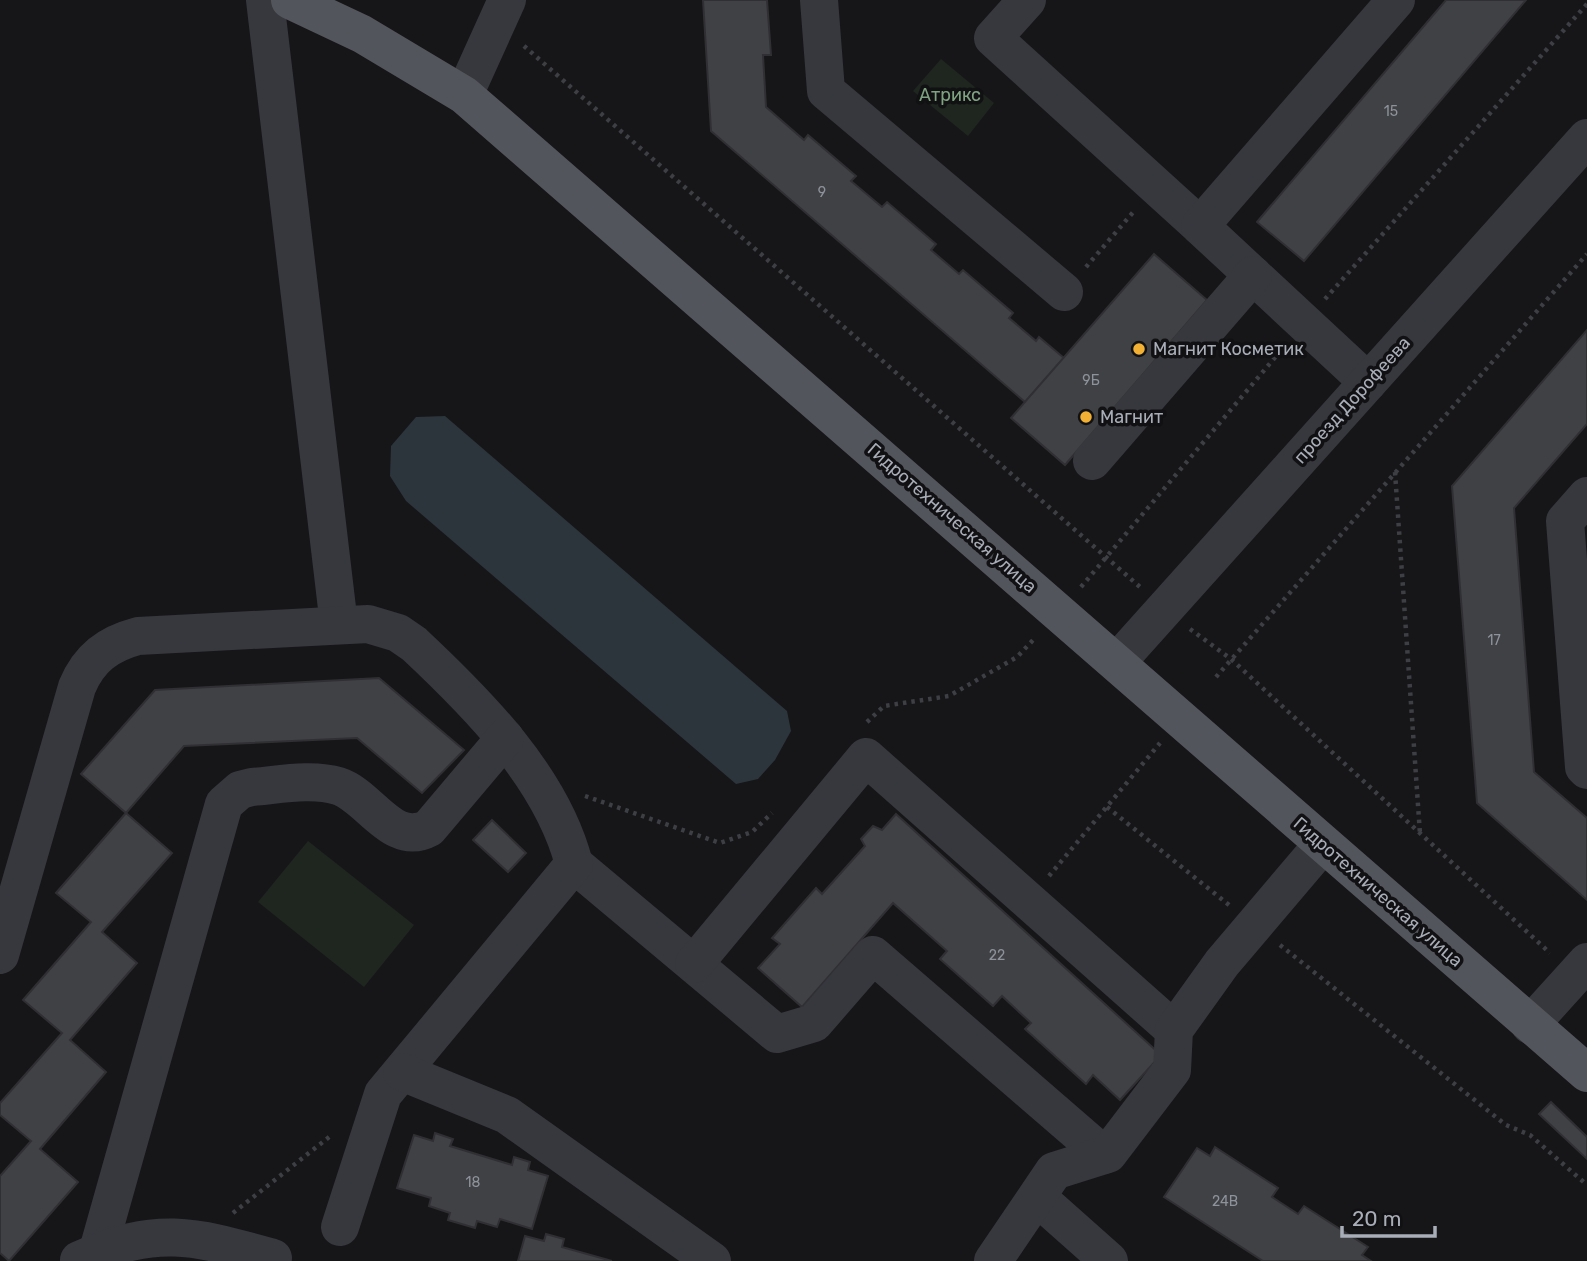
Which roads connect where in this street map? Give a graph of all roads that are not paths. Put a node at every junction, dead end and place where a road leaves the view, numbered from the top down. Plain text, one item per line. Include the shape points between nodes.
1 (265, 0) edge
2 (290, 0) edge
3 (819, 0) edge
4 (1027, 0) edge
5 (1396, 0) edge
6 (502, 11) edge
7 (464, 95) junction
8 (1587, 138) edge
9 (1200, 226) junction
10 (1254, 275) junction
11 (1064, 292) road end
12 (1368, 382) junction
13 (1092, 461) dead end
14 (1587, 496) edge
15 (340, 625) junction
16 (1117, 662) junction
17 (505, 738) junction
18 (1587, 770) edge
19 (1323, 844) junction
20 (574, 864) junction
21 (0, 955) edge
22 (694, 964) junction
23 (1581, 969) edge
24 (1530, 1025) junction
25 (1174, 1030) junction
26 (402, 1072) junction
27 (1587, 1073) edge
28 (1104, 1155) junction
29 (1037, 1197) junction
30 (340, 1227) dead end
31 (87, 1257) edge
32 (272, 1258) dead end
33 (712, 1261) edge
34 (993, 1261) edge
35 (1109, 1261) edge

1 - 15 street
2 - 7 main road, Гидротехническая улица via 362,34
3 - 11 street via 826,91
4 - 9 street via 993,38
5 - 9 street
6 - 7 street
7 - 16 main road, Гидротехническая улица
8 - 12 street, проезд Дорофеева
9 - 10 street
10 - 12 street
10 - 13 street
12 - 16 street, проезд Дорофеева
14 - 18 street via 1565,521
15 - 17 street via 383,627 414,644 482,709
15 - 21 street via 138,636 120,640 91,661 77,687
16 - 19 main road, Гидротехническая улица
17 - 20 street via 567,837
17 - 31 street via 422,832 395,829 352,792 330,784 252,787 240,790 224,804
19 - 24 main road, Гидротехническая улица
19 - 25 street via 1222,963
20 - 22 street
20 - 26 street
22 - 25 street via 866,757
22 - 28 street via 777,1034 814,1023 873,955
23 - 24 street
24 - 27 main road, Гидротехническая улица
25 - 28 street via 1172,1070
26 - 30 street via 383,1094
26 - 33 street via 507,1115
28 - 29 street via 1054,1171
29 - 34 street
29 - 35 street
31 - 32 street via 154,1237 201,1238

